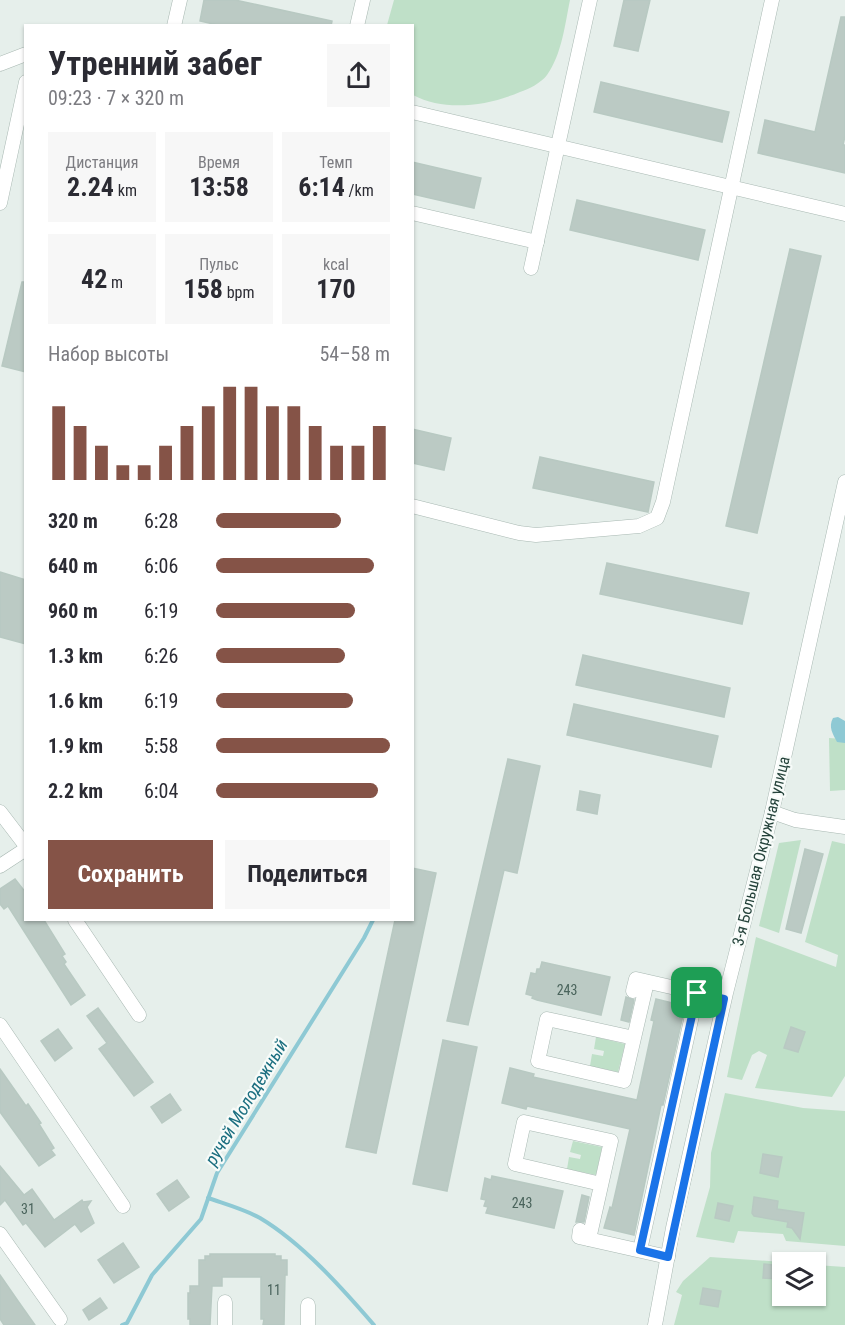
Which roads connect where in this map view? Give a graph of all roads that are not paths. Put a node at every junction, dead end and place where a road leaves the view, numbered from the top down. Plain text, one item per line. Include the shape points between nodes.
1 (180, 0) edge
2 (363, 0) edge
3 (590, 0) edge
4 (772, 0) edge
5 (174, 24) edge
6 (357, 24) edge
7 (24, 55) edge
8 (0, 64) edge
9 (24, 91) edge
10 (414, 112) edge
11 (557, 147) junction
12 (732, 189) junction
13 (0, 203) edge
14 (414, 213) edge
15 (845, 214) edge
16 (537, 242) junction
17 (531, 268) dead end
18 (845, 482) edge
19 (414, 507) edge
20 (0, 812) edge
21 (772, 812) junction
22 (845, 827) edge
23 (24, 844) edge
24 (24, 848) edge
25 (0, 866) edge
26 (76, 921) edge
27 (646, 982) junction
28 (633, 991) dead end
29 (697, 993) junction
30 (724, 999) junction
31 (139, 1015) dead end
32 (0, 1025) edge
33 (634, 1038) junction
34 (602, 1184) junction
35 (123, 1206) dead end
36 (0, 1234) edge
37 (640, 1250) junction
38 (668, 1257) junction
39 (225, 1302) dead end
40 (308, 1305) dead end
41 (60, 1319) dead end
42 (225, 1325) edge
43 (308, 1325) edge
44 (655, 1325) edge

1 - 5 street
2 - 6 street
3 - 11 street
4 - 12 street
7 - 8 street
9 - 13 street
10 - 11 street
11 - 12 street
11 - 16 street
12 - 15 street
12 - 19 street via 657,518 639,526 536,535
14 - 16 street
16 - 17 street
18 - 21 street, 3-я Большая Окружная улица
20 - 23 street
21 - 22 street via 795,820
21 - 30 street, 3-я Большая Окружная улица
24 - 25 street
26 - 31 street
27 - 28 street via 636,979
27 - 29 street
27 - 33 street
29 - 30 street
29 - 37 street
30 - 38 street, 3-я Большая Окружная улица
32 - 35 street
33 - 33 street via 624,1081 538,1061 547,1019
34 - 34 street via 611,1141 524,1122 515,1164
34 - 37 street via 585,1234
36 - 41 street
37 - 38 street
38 - 44 street, 3-я Большая Окружная улица
39 - 42 street
40 - 43 street

